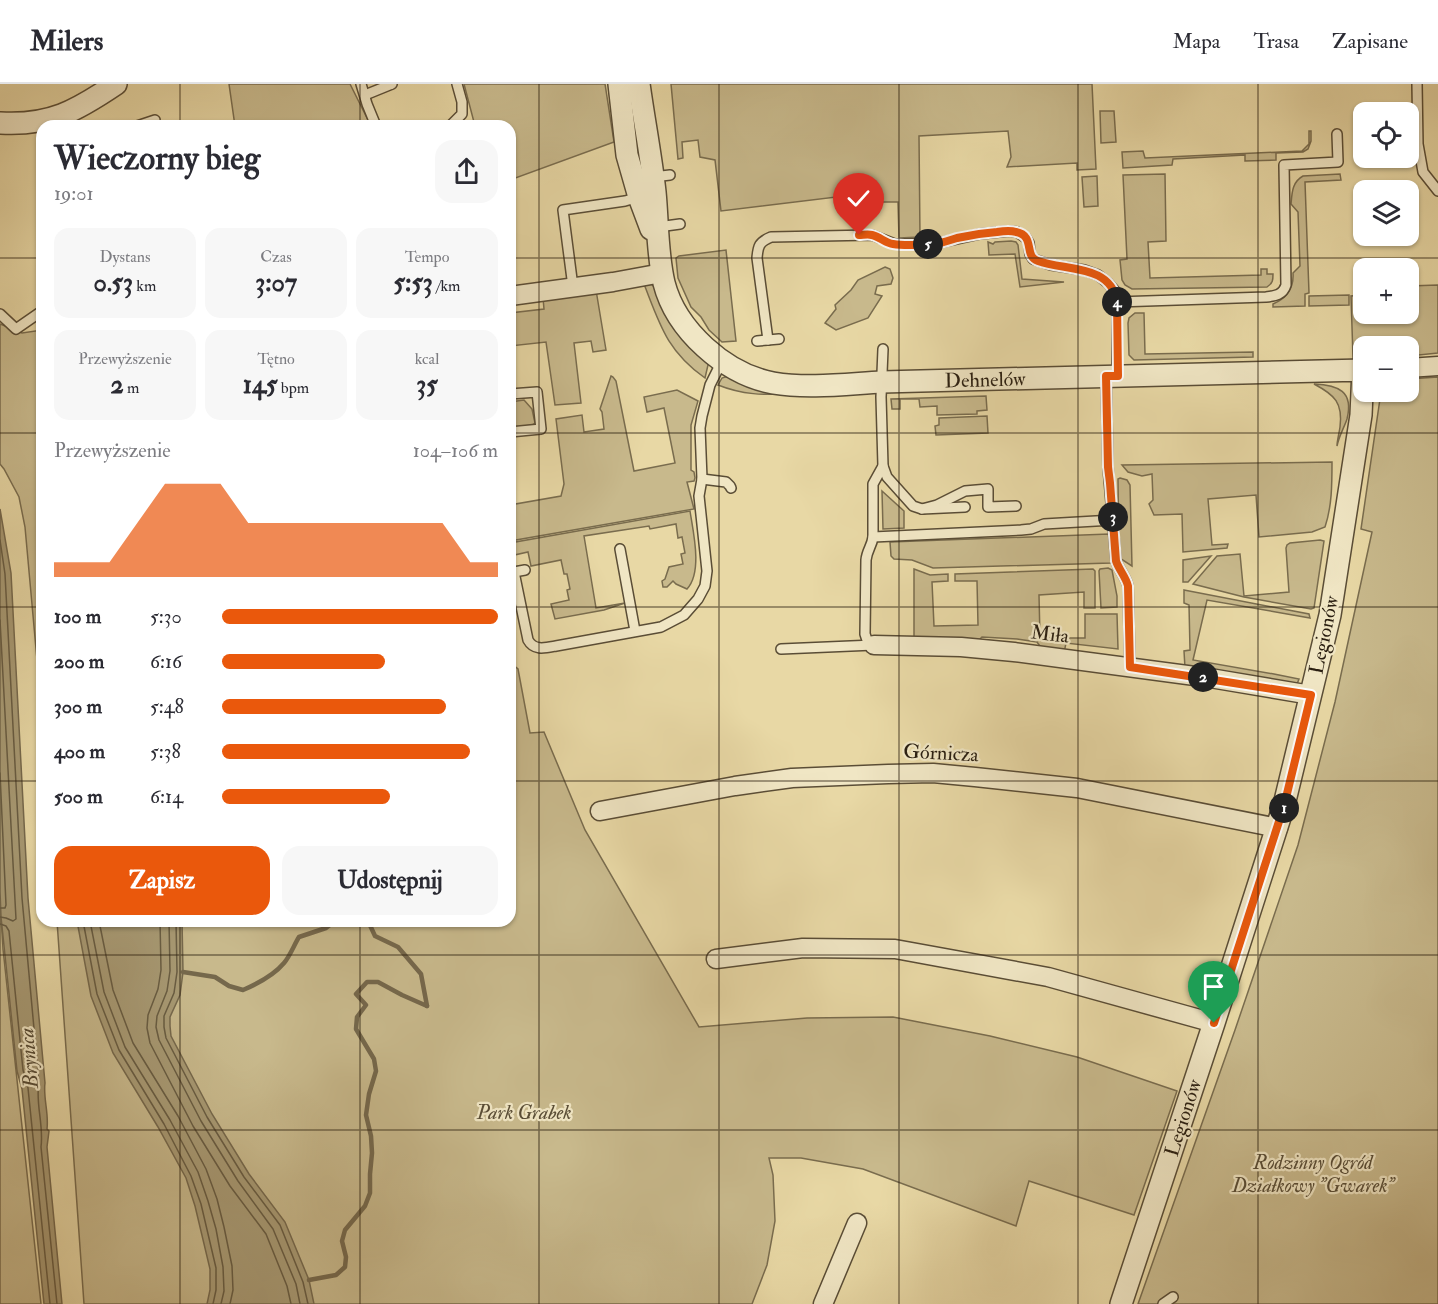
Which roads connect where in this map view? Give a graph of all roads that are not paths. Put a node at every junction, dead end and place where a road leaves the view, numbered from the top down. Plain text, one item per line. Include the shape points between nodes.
1 (116, 84) edge
2 (362, 84) edge
3 (392, 84) edge
4 (457, 84) edge
5 (619, 84) edge
6 (639, 84) edge
7 (1417, 84) edge
8 (365, 95) junction
9 (65, 120) edge
10 (374, 120) edge
11 (456, 120) edge
12 (36, 122) edge
13 (0, 123) edge
14 (1337, 134) dead end
15 (1438, 191) edge
16 (639, 197) junction
17 (680, 224) dead end
18 (658, 236) junction
19 (662, 273) junction
20 (573, 287) junction
21 (516, 295) edge
22 (1117, 302) junction
23 (0, 314) edge
24 (36, 316) edge
25 (757, 341) dead end
26 (883, 350) dead end
27 (722, 361) junction
28 (1438, 366) edge
29 (1419, 367) edge
30 (1353, 370) edge
31 (1112, 376) junction
32 (882, 382) junction
33 (516, 394) edge
34 (1362, 402) edge
35 (516, 431) edge
36 (883, 466) junction
37 (702, 478) junction
38 (730, 488) dead end
39 (1016, 506) dead end
40 (965, 507) dead end
41 (922, 508) junction
42 (1113, 520) junction
43 (873, 537) junction
44 (621, 549) dead end
45 (525, 570) dead end
46 (516, 572) edge
47 (516, 582) edge
48 (635, 632) junction
49 (874, 645) junction
50 (781, 649) dead end
51 (1130, 667) junction
52 (1311, 695) junction
53 (600, 811) dead end
54 (1278, 828) junction
55 (716, 959) dead end
56 (1214, 1023) junction
57 (857, 1223) dead end
58 (1173, 1297) dead end
59 (823, 1304) edge
60 (1121, 1304) edge
61 (1163, 1304) edge

1 - 9 street
2 - 8 lane
3 - 8 lane
4 - 11 lane via 462,114
5 - 16 street, Dehnelów via 627,155
6 - 18 street, Dehnelów via 662,176
7 - 15 lane via 1418,144 1423,172
8 - 10 lane
12 - 13 street
14 - 22 lane via 1338,162 1284,165 1286,285 1281,294
16 - 18 street, Dehnelów
16 - 20 lane via 563,210
17 - 18 lane
18 - 19 street, Dehnelów
19 - 20 street
19 - 27 street, Dehnelów via 683,322
20 - 21 street
22 - 25 lane via 1116,292 1098,275 1033,259 1029,243 1017,232 917,244 895,244 872,235 771,237 758,248 758,258 774,340
22 - 31 lane
23 - 24 lane via 16,329
26 - 32 lane
27 - 32 street, Dehnelów via 747,376 780,384
27 - 37 lane via 710,385 701,421
28 - 29 street
30 - 31 street, Dehnelów
31 - 32 street, Dehnelów
31 - 42 lane via 1108,467
32 - 36 lane
33 - 35 lane via 537,392 541,429
34 - 52 street, Legionów via 1328,623
36 - 41 lane via 887,477 913,506
36 - 43 lane via 873,484
37 - 38 lane via 726,482
37 - 48 lane via 699,496 705,586 684,615 661,627
39 - 41 lane via 988,507 988,489 973,489
40 - 41 lane
42 - 43 lane via 1044,524 1021,530
42 - 51 lane via 1116,561 1128,586
43 - 49 lane via 866,560 864,625 867,640
44 - 48 lane
45 - 46 lane
47 - 48 lane via 528,640 534,647
49 - 50 lane, Miła
49 - 51 street, Miła via 961,647
51 - 52 street, Miła
52 - 54 street, Legionów
53 - 54 street, Górnicza via 792,778 933,773 1077,789
54 - 56 street, Legionów
55 - 56 street via 803,948 895,949 1048,977
56 - 60 street, Legionów
57 - 59 street
58 - 61 lane

